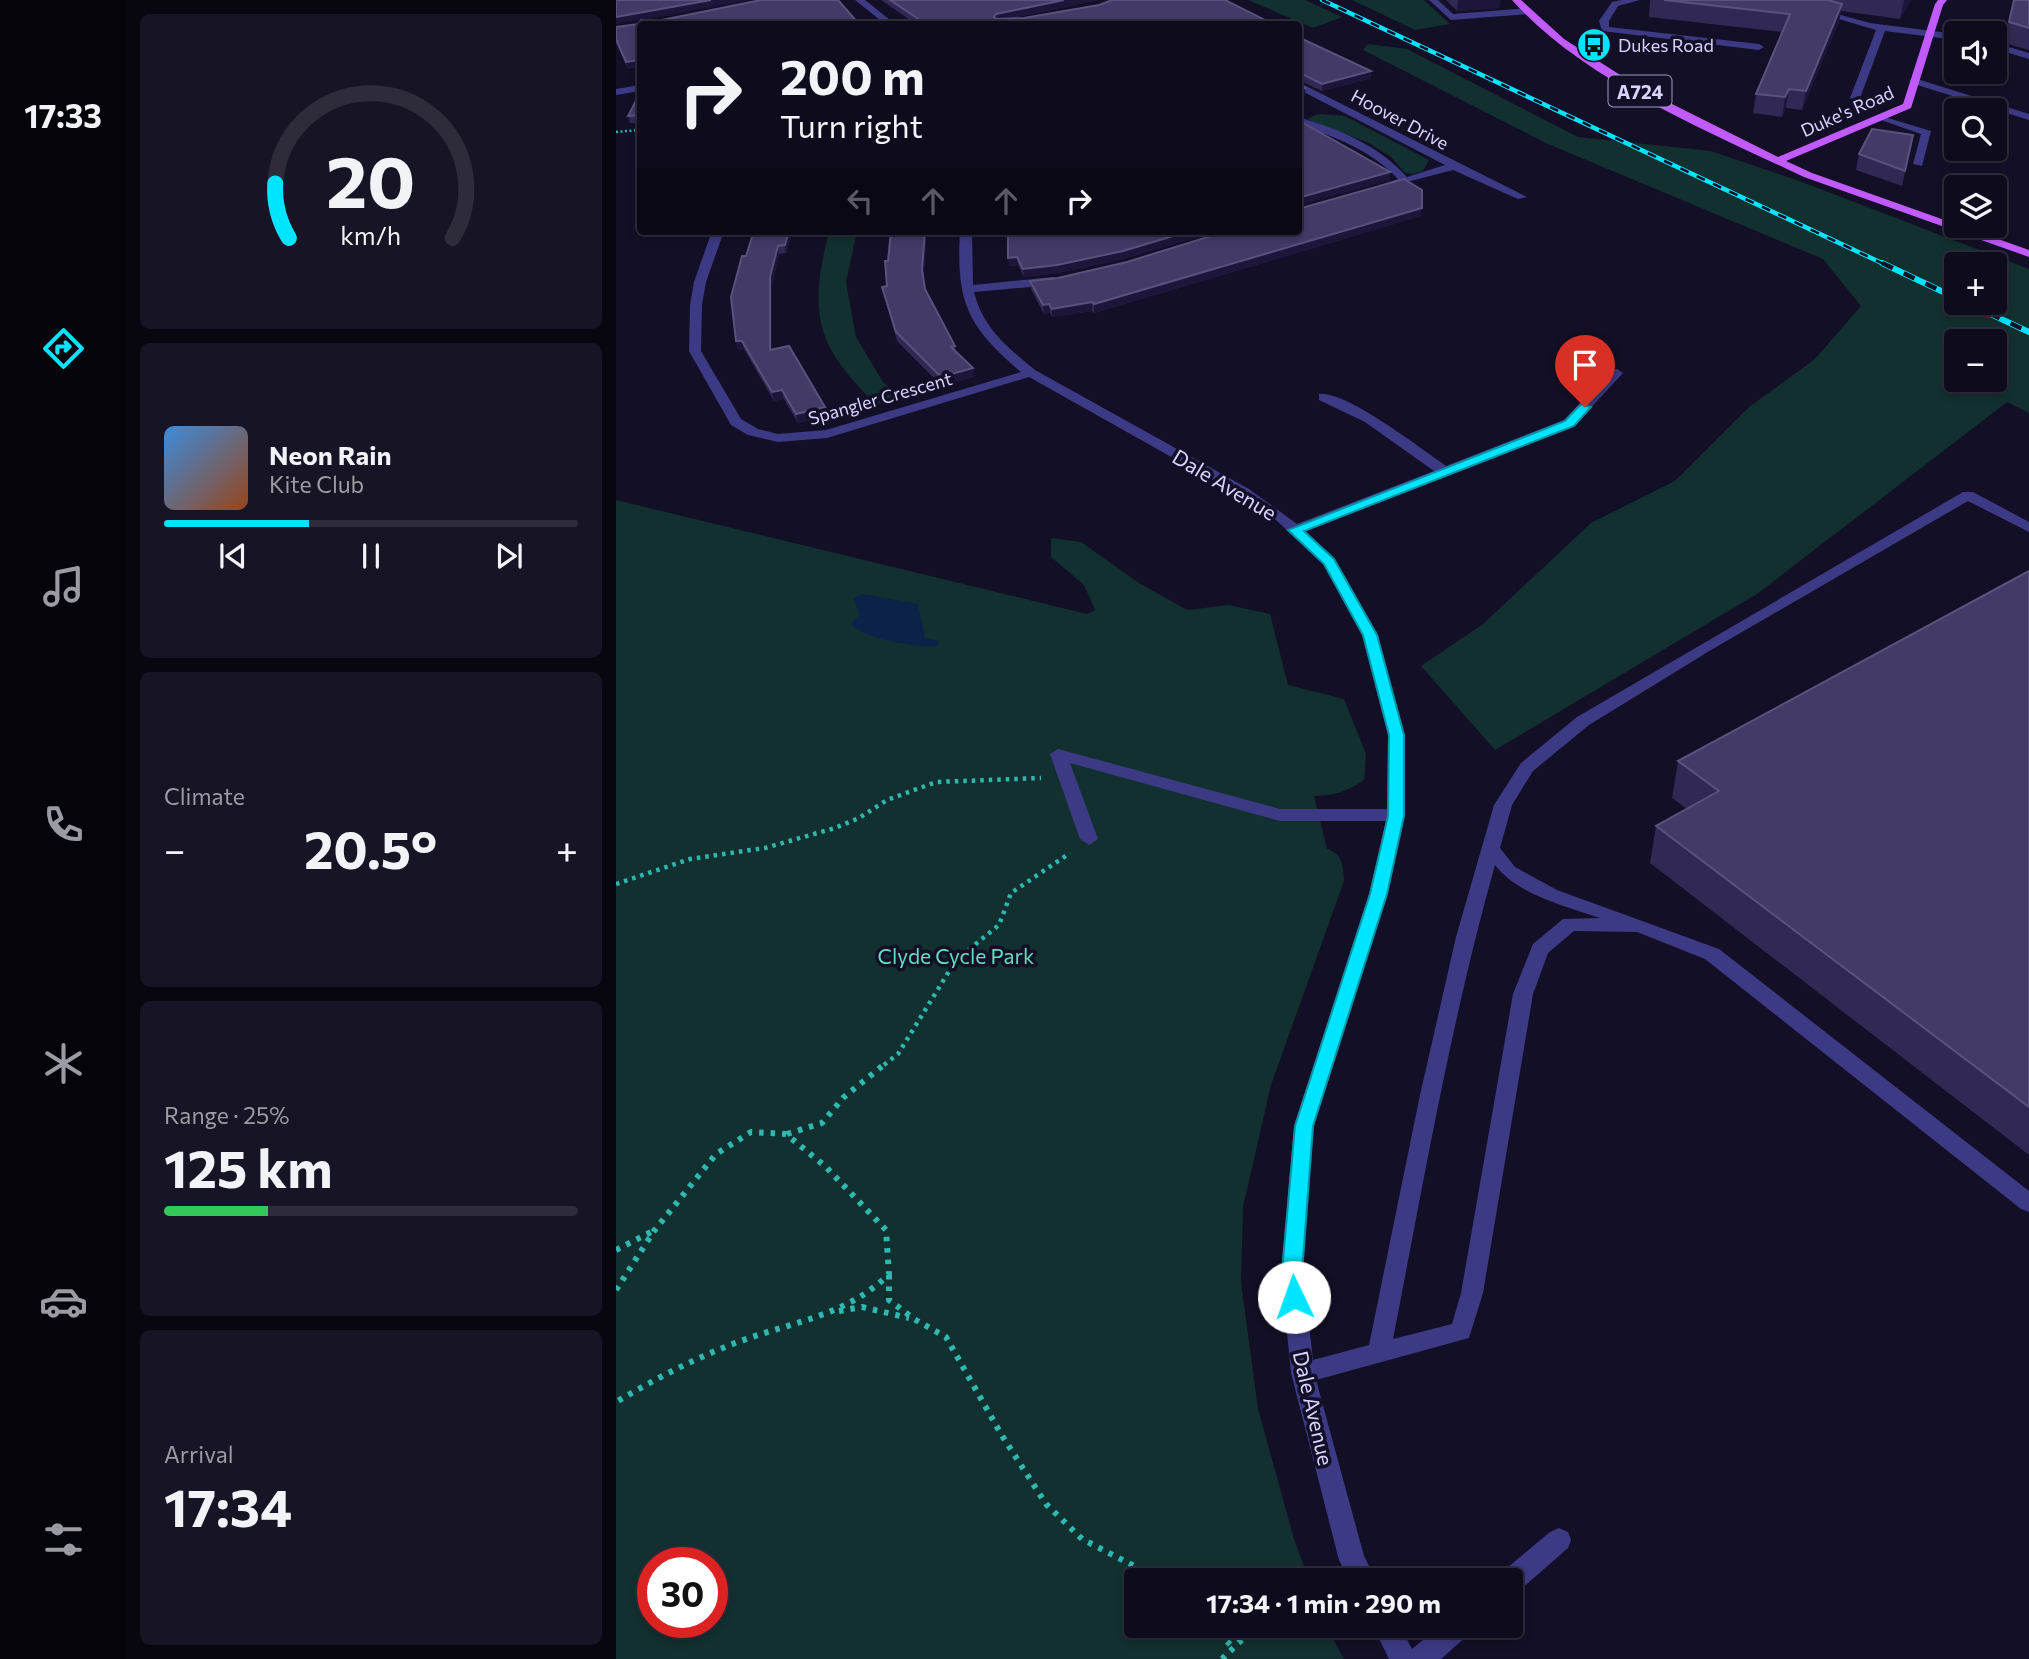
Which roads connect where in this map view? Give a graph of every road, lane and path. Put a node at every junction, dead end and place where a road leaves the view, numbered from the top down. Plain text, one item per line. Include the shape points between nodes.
1 (859, 0) edge
2 (1433, 0) edge
3 (1516, 0) edge
4 (1636, 0) edge
5 (1943, 0) edge
6 (1810, 7) edge
7 (1528, 11) junction
8 (886, 21) edge
9 (1881, 28) junction
10 (1930, 33) junction
11 (1944, 35) edge
12 (1759, 47) dead end
13 (2007, 50) edge
14 (2029, 56) edge
15 (1914, 81) junction
16 (637, 88) edge
17 (1302, 88) edge
18 (616, 92) edge
19 (1855, 99) dead end
20 (1310, 110) dead end
21 (1302, 113) edge
22 (1882, 117) junction
23 (2029, 117) edge
24 (1302, 122) edge
25 (637, 130) edge
26 (616, 132) edge
27 (1776, 161) junction
28 (1918, 164) dead end
29 (1454, 166) junction
30 (1405, 181) junction
31 (1378, 189) edge
32 (1522, 197) dead end
33 (717, 235) edge
34 (966, 235) edge
35 (2029, 254) edge
36 (1070, 277) edge
37 (969, 289) junction
38 (1030, 373) junction
39 (1617, 373) dead end
40 (1324, 397) dead end
41 (1445, 472) junction
42 (2029, 528) edge
43 (1295, 530) junction
44 (1066, 778) junction
45 (1396, 816) junction
46 (1089, 839) joint
47 (1491, 849) junction
48 (616, 884) edge
49 (1639, 925) junction
50 (786, 1135) junction
51 (2029, 1203) edge
52 (654, 1231) junction
53 (616, 1250) edge
54 (889, 1274) junction
55 (616, 1290) edge
56 (833, 1312) junction
57 (914, 1319) junction
58 (1379, 1354) junction
59 (1303, 1373) junction
60 (616, 1402) edge
61 (1559, 1540) dead end
62 (1138, 1568) edge
63 (1356, 1568) edge
64 (1523, 1571) edge
65 (1224, 1638) edge
66 (1243, 1638) edge
67 (1392, 1638) edge
68 (1446, 1638) edge
69 (1234, 1647) junction
70 (1222, 1659) edge
71 (1403, 1659) edge
72 (1421, 1659) edge

1 - 8 street
2 - 7 street via 1451,17
3 - 7 main road, A724
4 - 12 street via 1615,4 1604,21 1605,29
5 - 10 main road, Duke's Road
6 - 9 street
7 - 27 main road, A724 via 1561,41 1639,91
9 - 10 street
9 - 19 street
10 - 11 street
10 - 15 main road, Duke's Road
13 - 14 street
15 - 22 main road, Duke's Road via 1907,106
15 - 23 street
16 - 18 street
17 - 29 street, Hoover Drive
20 - 21 street
22 - 27 main road, Duke's Road
22 - 28 street via 1927,133
24 - 30 street via 1366,146
25 - 26 path
27 - 35 main road, A724
29 - 30 street, Hoover Drive
29 - 32 street
30 - 31 street, Hoover Drive
33 - 38 street, Spangler Crescent via 695,304 695,351 736,422 753,432 778,438 827,434
34 - 37 street, Dale Avenue
36 - 37 street
37 - 38 street, Dale Avenue via 979,323
38 - 43 street, Dale Avenue via 1244,492
39 - 41 street via 1569,424
40 - 41 street via 1370,419
41 - 43 street
42 - 47 street via 1968,495 1705,647 1583,720 1527,767 1503,805
43 - 45 street, Dale Avenue via 1329,562 1370,635 1396,735
44 - 45 street via 1058,754 1280,816
44 - 46 street
44 - 48 path via 936,782 887,800 835,828 765,848 690,859
45 - 59 street, Dale Avenue via 1378,894 1304,1126 1292,1272
46 - 50 path via 1011,893 999,925 956,960 898,1054 844,1097 822,1123
47 - 49 street via 1509,872 1551,894
47 - 58 street via 1441,1042
49 - 51 street via 1712,954
49 - 58 street via 1570,924 1540,949 1523,994 1472,1293 1461,1331
50 - 52 path via 751,1132 716,1154
50 - 54 path via 826,1167 886,1230
52 - 53 path
52 - 55 path
54 - 56 path via 876,1289
54 - 57 path via 889,1300
56 - 57 path via 862,1307
56 - 60 path via 739,1342
57 - 62 path via 946,1337 1046,1504 1082,1539
58 - 59 street
59 - 63 street, Dale Avenue
61 - 64 street
65 - 69 path
66 - 69 path
67 - 71 street
68 - 72 street
69 - 70 path

